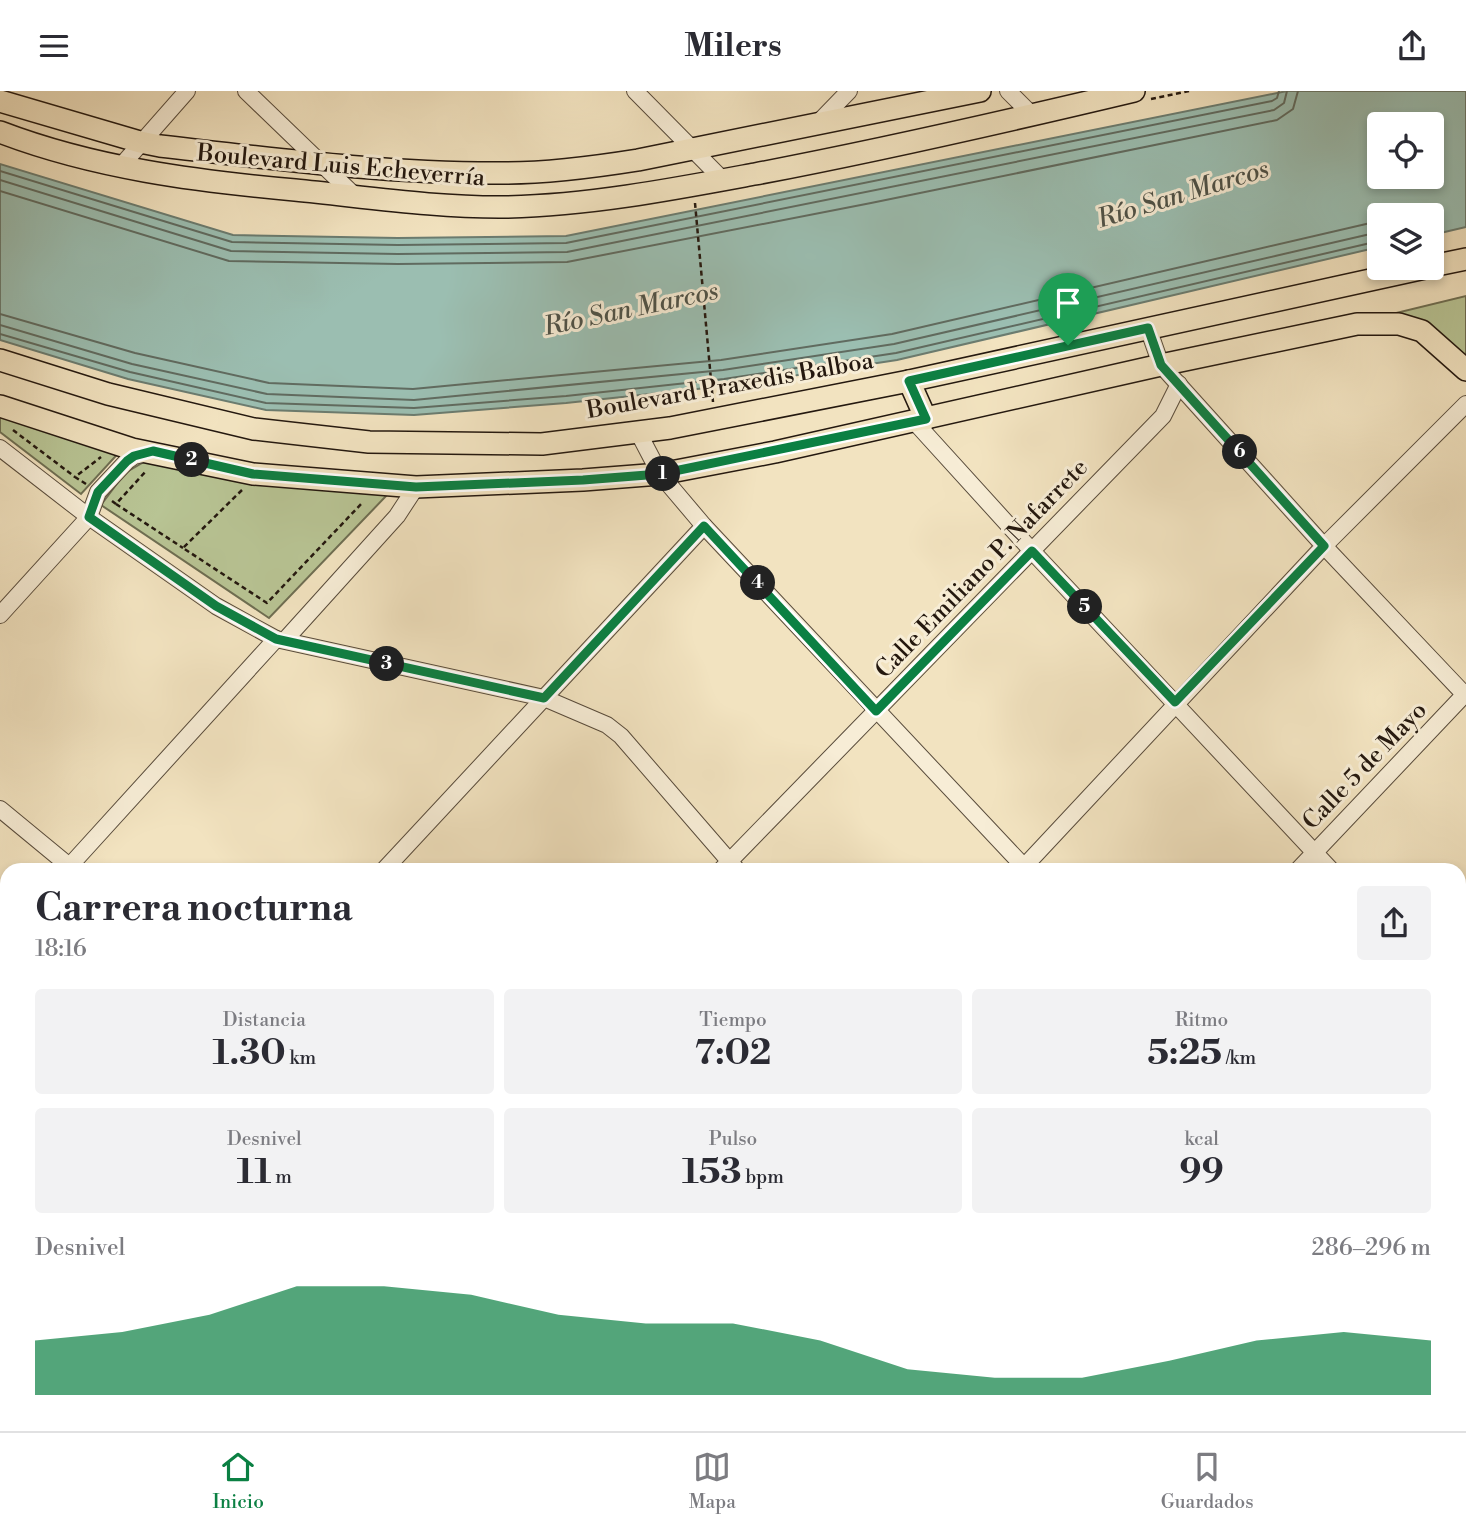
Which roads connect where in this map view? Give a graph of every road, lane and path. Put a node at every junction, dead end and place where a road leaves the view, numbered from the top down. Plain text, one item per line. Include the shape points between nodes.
1 (187, 91) edge
2 (246, 91) edge
3 (635, 91) edge
4 (849, 91) edge
5 (980, 91) edge
6 (1008, 91) edge
7 (1134, 91) edge
8 (0, 101) edge
9 (1032, 115) junction
10 (818, 123) junction
11 (0, 132) edge
12 (140, 142) junction
13 (695, 149) junction
14 (323, 165) junction
15 (121, 166) junction
16 (723, 180) junction
17 (355, 196) junction
18 (695, 198) dead end
19 (1466, 259) edge
20 (1444, 264) edge
21 (1370, 280) edge
22 (1148, 328) junction
23 (0, 359) edge
24 (1461, 364) edge
25 (1161, 365) junction
26 (909, 381) junction
27 (1179, 384) junction
28 (1466, 404) edge
29 (0, 406) edge
30 (714, 413) dead end
31 (920, 420) junction
32 (18, 428) dead end
33 (638, 432) junction
34 (0, 447) edge
35 (93, 450) dead end
36 (153, 451) junction
37 (127, 461) junction
38 (660, 474) junction
39 (75, 477) dead end
40 (416, 487) junction
41 (244, 488) dead end
42 (370, 495) dead end
43 (116, 504) dead end
44 (89, 517) junction
45 (704, 526) junction
46 (1324, 546) junction
47 (183, 548) junction
48 (1032, 551) junction
49 (0, 615) edge
50 (281, 639) junction
51 (1466, 695) edge
52 (544, 698) junction
53 (1175, 702) junction
54 (876, 711) junction
55 (0, 809) edge
56 (1315, 852) junction
57 (63, 863) edge
58 (76, 863) edge
59 (391, 863) edge
60 (726, 863) edge
61 (733, 863) edge
62 (1018, 863) edge
63 (1029, 863) edge
64 (1305, 863) edge
65 (1325, 863) edge

1 - 12 street
2 - 14 street
3 - 13 street
4 - 10 street
5 - 10 main road, Boulevard Luis Echeverría
6 - 9 street
7 - 9 main road, Boulevard Luis Echeverría
8 - 12 main road, Boulevard Luis Echeverría
9 - 16 main road, Boulevard Luis Echeverría
10 - 13 main road, Boulevard Luis Echeverría
11 - 15 main road, Boulevard Luis Echeverría via 76,158
12 - 14 main road, Boulevard Luis Echeverría
12 - 15 street
13 - 14 main road, Boulevard Luis Echeverría via 584,168 507,173
13 - 16 street
14 - 17 street
15 - 17 main road, Boulevard Luis Echeverría
16 - 17 main road, Boulevard Luis Echeverría via 509,207
18 - 30 path
19 - 20 main road
21 - 22 main road, Boulevard Praxedis Balboa
22 - 25 street
22 - 26 main road, Boulevard Praxedis Balboa
23 - 33 main road, Boulevard Praxedis Balboa via 108,394 254,429 369,442 542,444
24 - 25 main road via 1422,331 1375,323
25 - 27 street
25 - 31 main road
26 - 31 main road
26 - 33 main road, Boulevard Praxedis Balboa
27 - 46 street
27 - 48 street, Calle Emiliano P. Nafarrete via 1163,417
28 - 46 street
29 - 36 main road via 132,449
31 - 38 main road
31 - 48 street
32 - 39 path via 6,425
33 - 38 street
34 - 44 street
35 - 37 path
36 - 37 street
36 - 40 main road via 253,474
37 - 44 street via 98,492
38 - 40 main road
38 - 45 street
40 - 50 street via 397,516
41 - 47 path
42 - 47 path via 267,603
43 - 47 path
44 - 49 street
44 - 50 street via 216,606
45 - 52 street
45 - 54 street
46 - 51 street
46 - 53 street
48 - 53 street
48 - 54 street, Calle Emiliano P. Nafarrete
50 - 52 street
50 - 58 street
51 - 56 street, Calle 5 de Mayo
52 - 59 street
52 - 60 street via 621,736
53 - 56 street
53 - 63 street
54 - 61 street, Calle Emiliano P. Nafarrete
54 - 62 street
55 - 57 street
56 - 64 street, Calle 5 de Mayo
56 - 65 street

